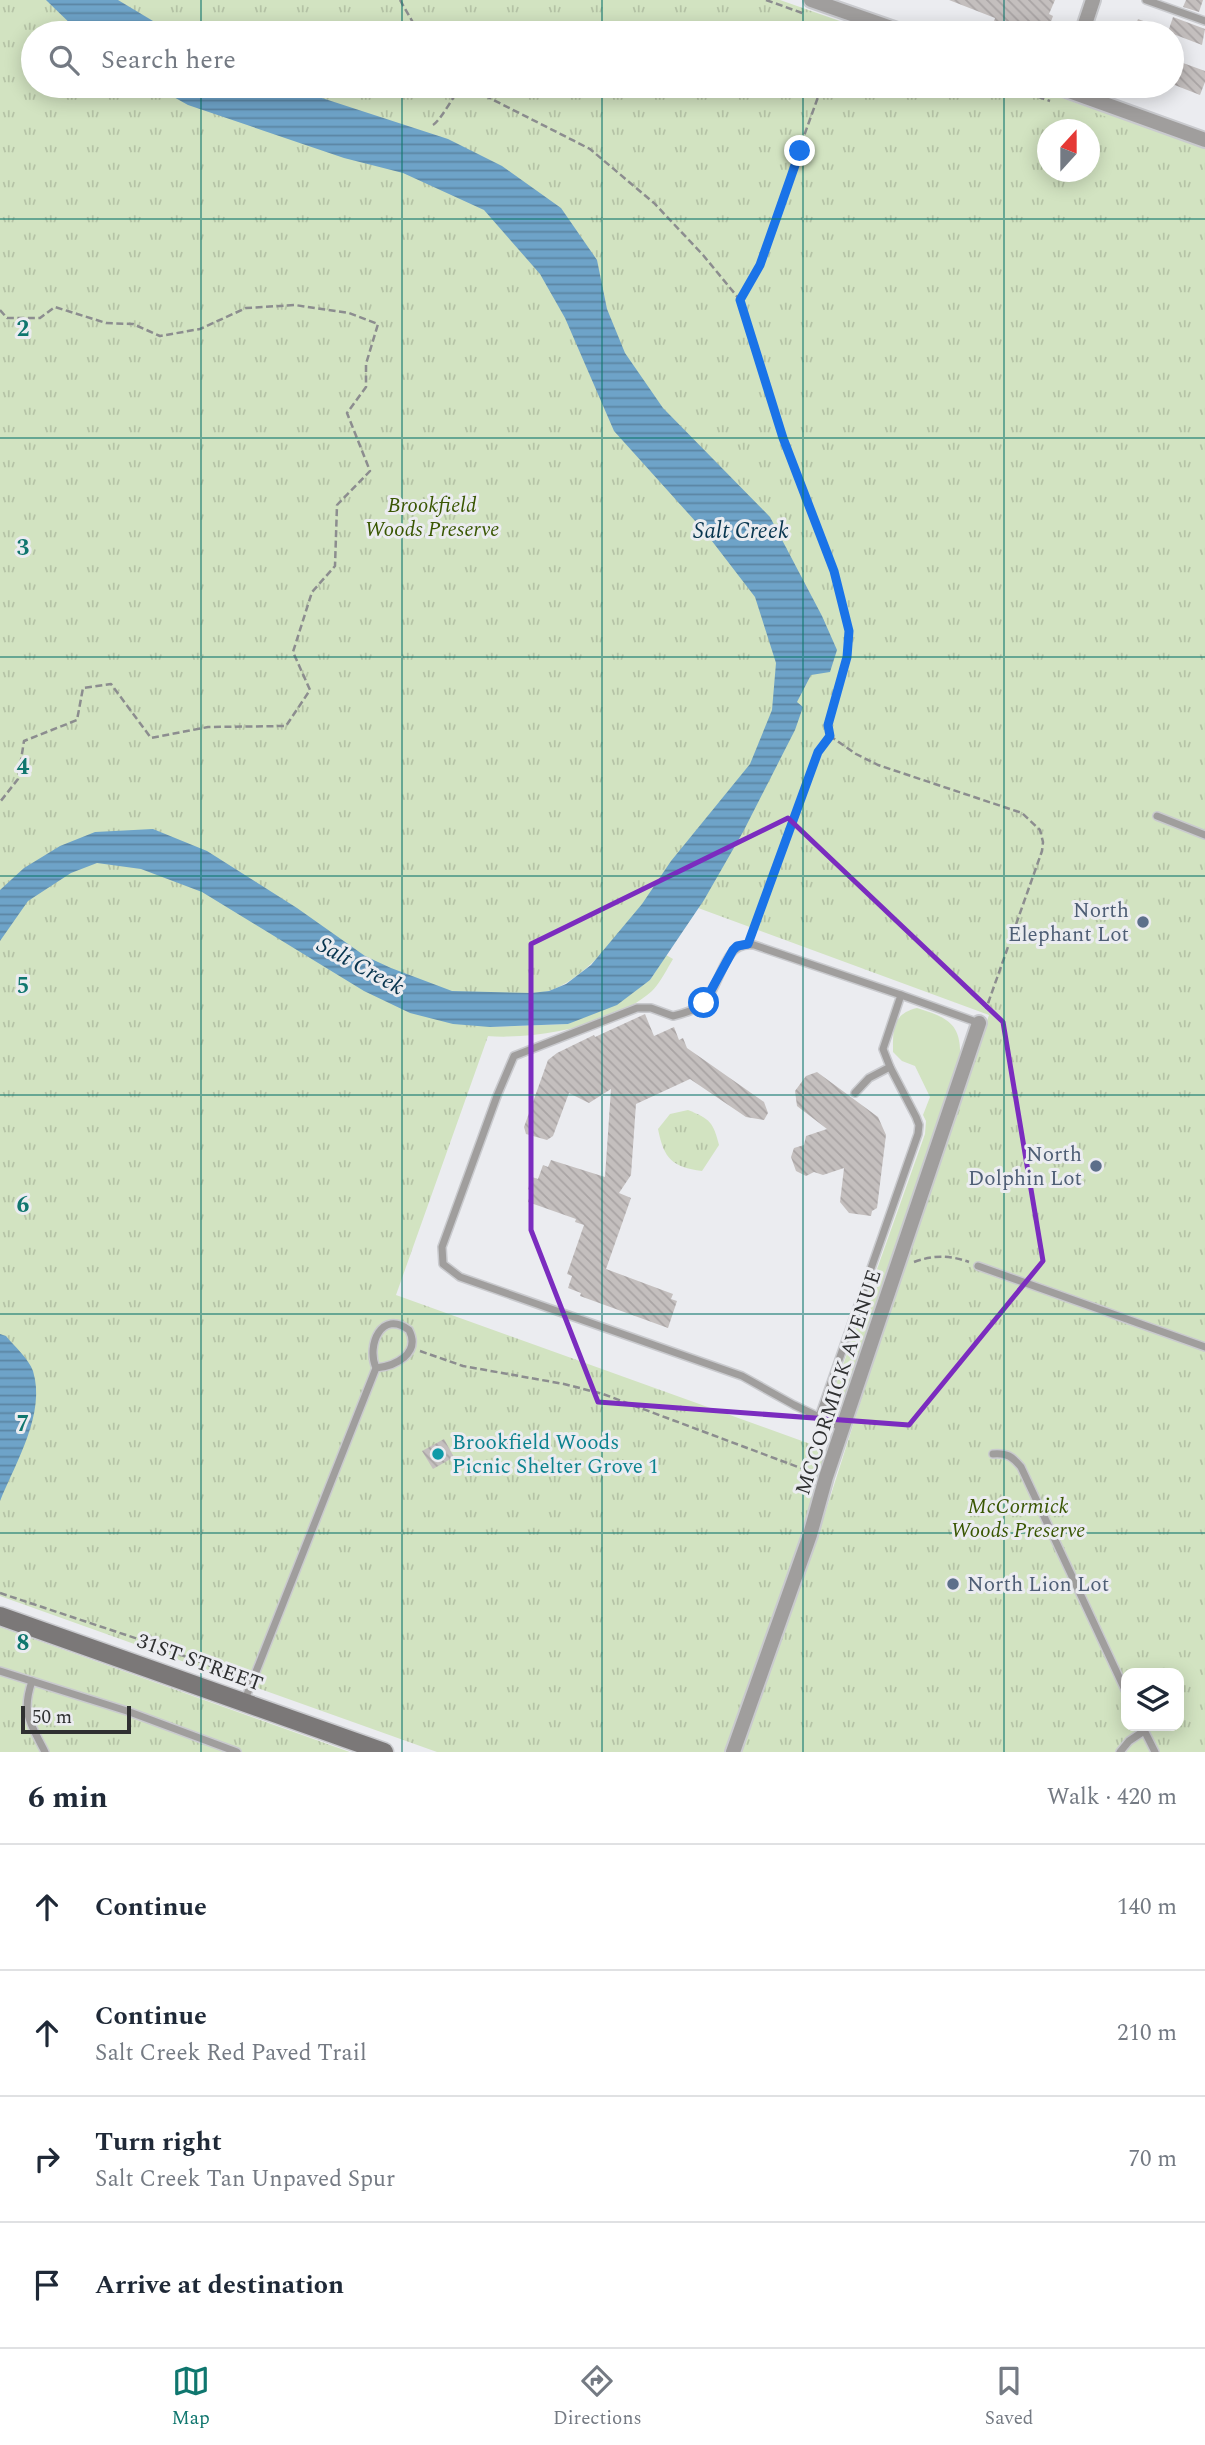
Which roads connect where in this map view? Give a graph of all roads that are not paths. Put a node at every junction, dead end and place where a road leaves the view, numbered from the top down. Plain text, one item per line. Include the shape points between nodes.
1 (811, 0) edge
2 (1093, 0) edge
3 (1146, 0) edge
4 (855, 7) edge
5 (882, 21) edge
6 (1086, 21) edge
7 (1205, 21) edge
8 (1091, 98) edge
9 (1205, 140) edge
10 (1157, 816) dead end
11 (1205, 835) edge
12 (901, 995) junction
13 (979, 1023) joint
14 (890, 1067) junction
15 (855, 1093) dead end
16 (978, 1266) road end
17 (1205, 1347) edge
18 (376, 1368) junction
19 (819, 1417) junction
20 (842, 1429) junction
21 (993, 1454) dead end
22 (0, 1616) edge
23 (0, 1671) edge
24 (32, 1681) junction
25 (1121, 1681) edge
26 (244, 1702) junction
27 (1141, 1731) edge
28 (1144, 1731) edge
29 (45, 1752) edge
30 (237, 1752) edge
31 (384, 1752) edge
32 (733, 1752) edge
33 (1120, 1752) edge
34 (1154, 1752) edge

1 - 4 street
2 - 6 street
3 - 7 lane
4 - 5 street
8 - 9 street
10 - 11 lane
12 - 13 lane
12 - 14 lane via 884,1042
12 - 19 lane via 748,944 733,950 704,1003 673,1016 651,1008 637,1009 514,1056 442,1247 447,1269 460,1277 730,1371
13 - 20 street, MCCORMICK AVENUE
14 - 15 lane via 869,1078
14 - 19 lane via 916,1117 918,1133
16 - 17 lane
18 - 18 lane via 374,1340 381,1329 399,1324 409,1330 411,1348 400,1361
18 - 26 lane
19 - 20 lane
20 - 32 street, MCCORMICK AVENUE via 810,1535
21 - 25 lane via 1013,1457 1021,1467
22 - 26 main road, 31ST STREET
23 - 24 lane
24 - 29 lane via 25,1701 27,1713
24 - 30 lane
26 - 31 main road, 31ST STREET
27 - 33 lane
28 - 34 lane

